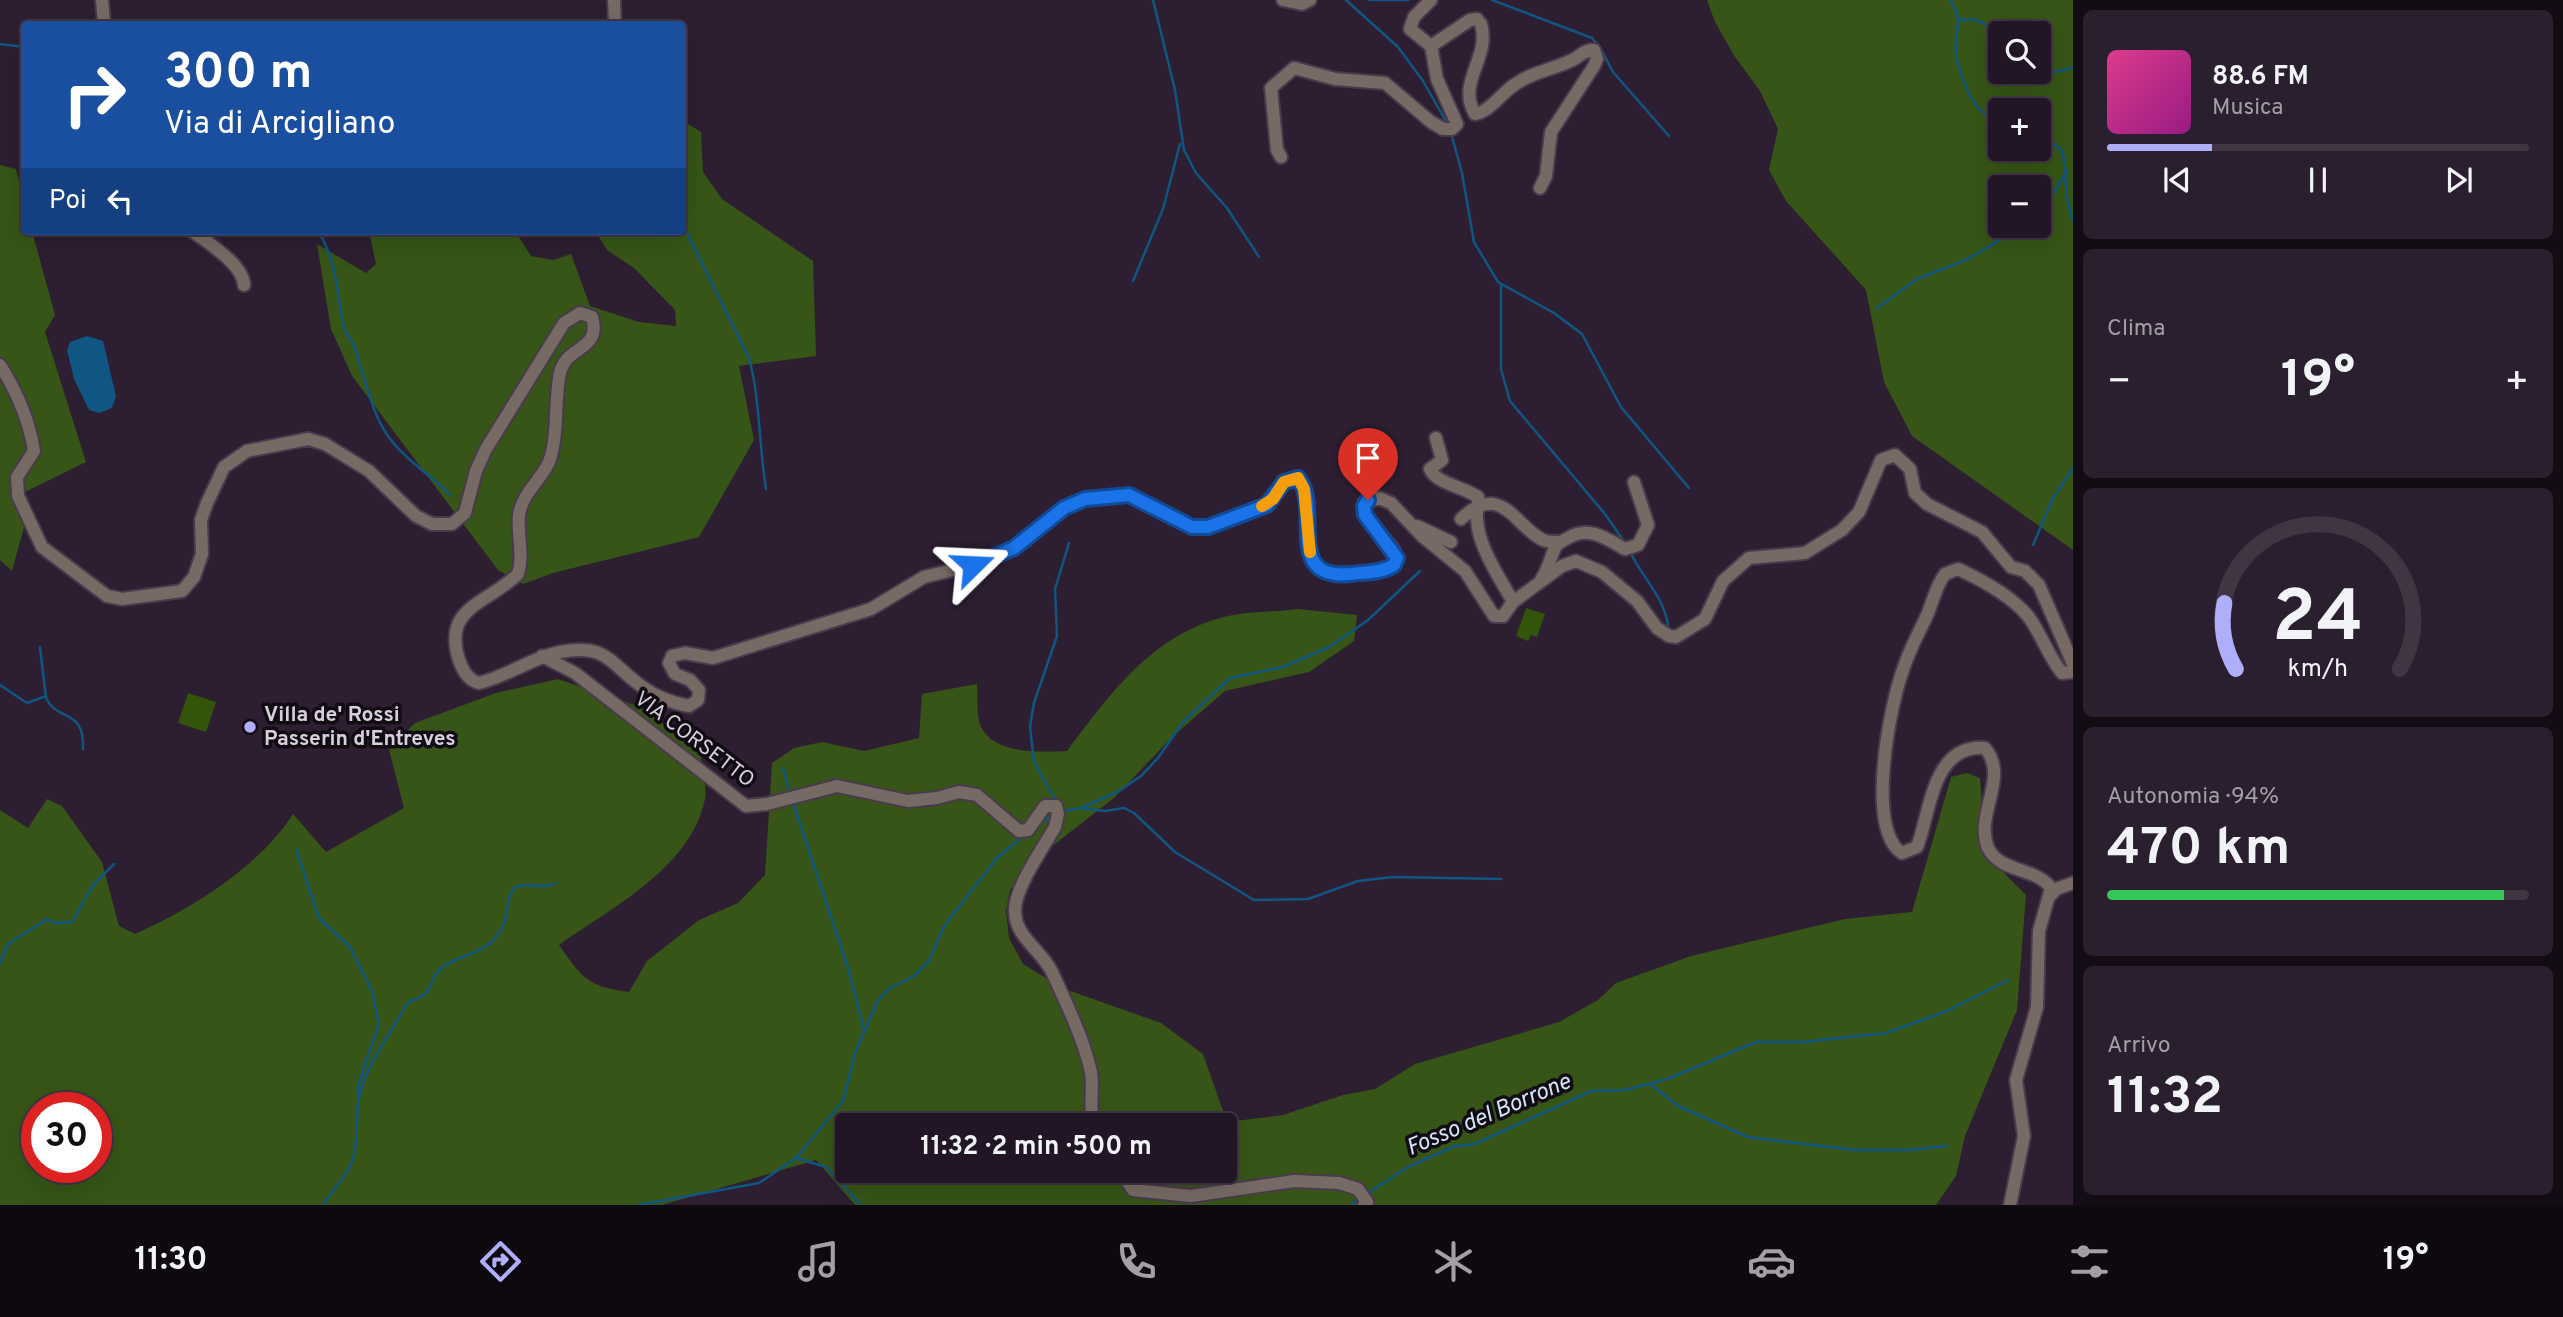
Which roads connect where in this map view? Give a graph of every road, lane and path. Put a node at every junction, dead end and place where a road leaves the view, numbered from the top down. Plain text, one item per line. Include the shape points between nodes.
1 (102, 0) edge
2 (614, 0) edge
3 (1283, 0) edge
4 (1310, 0) edge
5 (1431, 0) edge
6 (104, 21) edge
7 (615, 21) edge
8 (1431, 46) junction
9 (1281, 157) dead end
10 (1540, 188) dead end
11 (197, 235) edge
12 (244, 285) dead end
13 (0, 365) edge
14 (1436, 438) dead end
15 (1634, 482) dead end
16 (1480, 508) junction
17 (1461, 519) dead end
18 (1408, 522) junction
19 (1451, 542) dead end
20 (1560, 542) junction
21 (1538, 584) junction
22 (1513, 602) junction
23 (541, 656) junction
24 (2073, 664) edge
25 (2073, 672) edge
26 (2073, 883) edge
27 (2051, 895) junction
28 (1091, 1113) edge
29 (1129, 1183) edge
30 (1363, 1199) edge
31 (2010, 1205) edge

1 - 6 street
2 - 7 street
3 - 4 street via 1302,4
5 - 8 street via 1414,17 1410,29
8 - 9 street via 1433,67 1457,124 1452,129 1432,122 1385,82 1335,79 1294,68 1271,88
8 - 10 street via 1470,20 1481,24 1481,58 1467,89 1475,114 1483,113 1501,94 1532,74 1594,50 1594,66 1551,132 1546,176
11 - 12 street via 225,257
13 - 23 street via 32,434 34,452 17,477 18,496 42,547 107,596 137,598 182,591 194,577 202,554 201,520 207,503 224,467 247,451 308,439 326,444 369,471 415,516 432,524 452,524 465,513 486,449 564,323 580,313 592,317 596,329 591,341 571,355 561,370 549,462 523,500 518,574 466,612 454,632 461,665 472,681 480,683
14 - 16 street via 1443,460 1430,469 1432,474 1437,481 1464,487 1478,497
15 - 20 street via 1648,525 1638,545 1625,549 1594,533 1574,534
16 - 17 street via 1471,509
16 - 20 street via 1502,506 1544,540
16 - 22 street via 1476,518 1482,538
18 - 19 street
18 - 22 street via 1465,571 1494,617 1503,617
18 - 23 street via 1388,501 1368,500 1365,515 1394,550 1396,562 1379,571 1336,575 1320,569 1312,559 1304,489 1298,478 1284,482 1267,505 1208,527 1192,527 1129,495 1093,497 1064,508 1004,553 924,577 871,609 713,658 685,653 673,656 669,663 675,674 699,690 698,700 689,706 669,702 643,688 597,651
20 - 21 street
21 - 22 street
21 - 24 street via 1570,562 1589,564 1637,601 1657,628 1676,637 1704,620 1723,581 1749,558 1805,553 1842,530 1859,512 1881,460 1895,455 1910,469 1915,493 1927,504 1982,532 2011,567 2025,571 2039,585
23 - 28 street, VIA CORSETTO via 575,673 746,806 837,786 908,801 959,792 977,795 1019,831 1028,831 1045,806 1056,806 1055,827 1015,906 1016,921 1048,964 1075,1020 1093,1084
25 - 27 street via 2062,673 2047,655 2028,616 2007,598 1958,569 1945,574 1903,667 1883,777 1885,827 1902,853 1917,847 1942,769 1957,753 1985,748 1994,759 1995,777 1985,830 1989,848 2007,865 2045,880
26 - 27 street
27 - 31 street via 2039,931 2037,1007 2016,1080 2024,1136
29 - 30 street via 1133,1190 1191,1196 1294,1181 1339,1183

